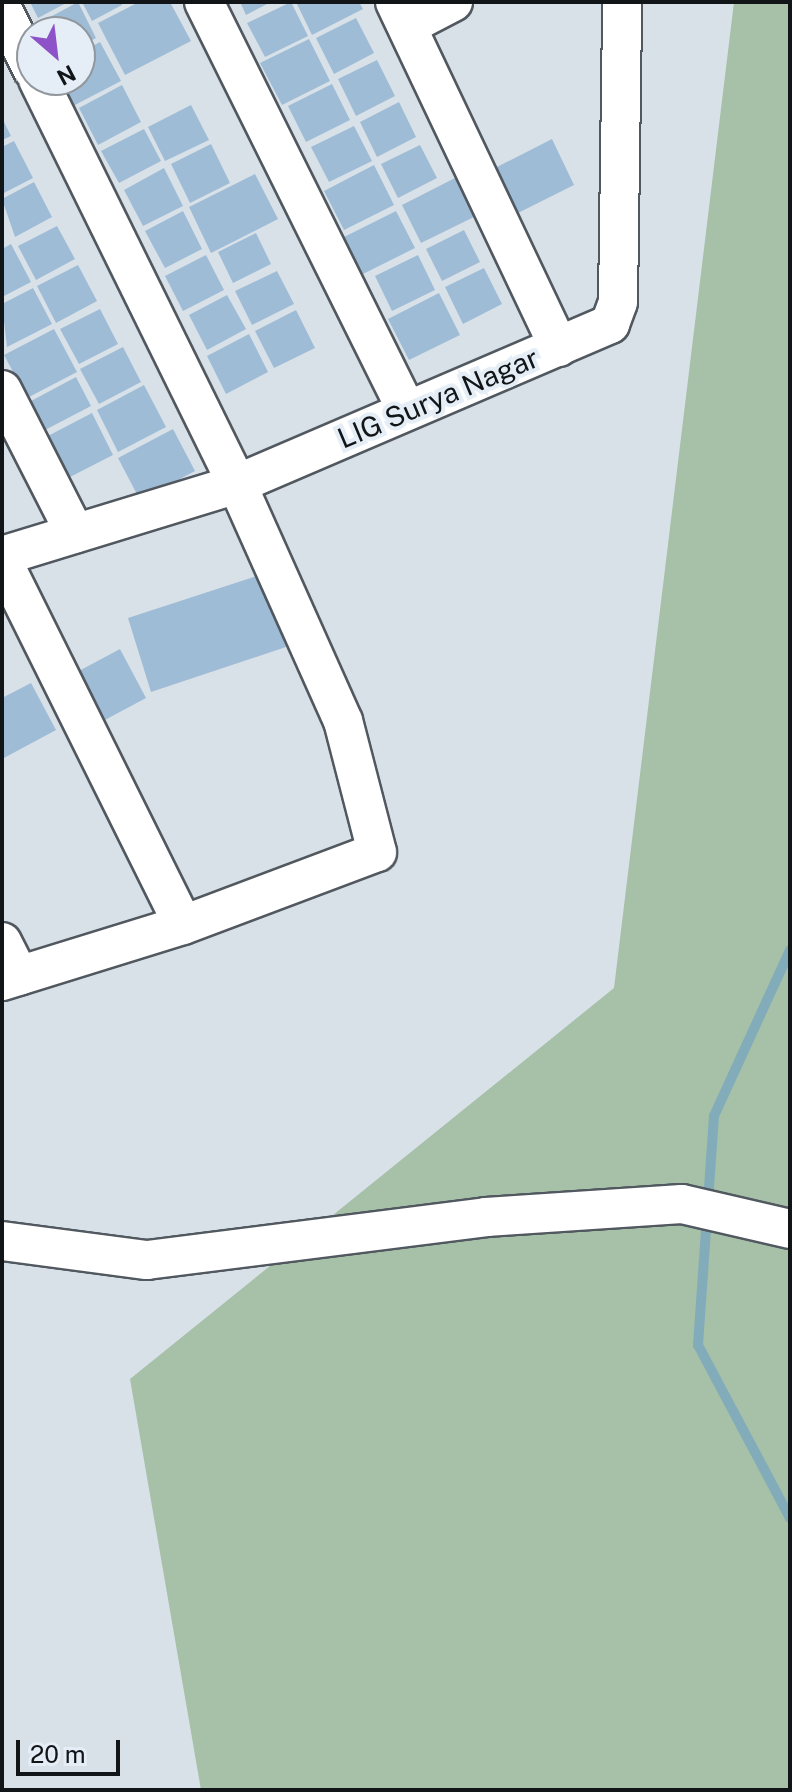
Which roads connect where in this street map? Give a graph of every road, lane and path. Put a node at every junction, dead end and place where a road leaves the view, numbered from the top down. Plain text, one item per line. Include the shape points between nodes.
1 (204, 2) edge
2 (453, 2) edge
3 (622, 2) edge
4 (2, 8) edge
5 (401, 14) edge
6 (16, 36) edge
7 (46, 96) edge
8 (559, 347) junction
9 (2, 390) edge
10 (406, 409) junction
11 (237, 484) junction
12 (75, 533) junction
13 (2, 558) edge
14 (183, 925) junction
15 (2, 942) edge
16 (10, 979) edge
17 (772, 1225) edge
18 (2, 1241) edge

1 - 10 street
2 - 5 street
3 - 8 street via 618,302 610,324
4 - 6 street
5 - 8 street, LIG Surya Nagar
7 - 11 street
8 - 10 street, LIG Surya Nagar
9 - 12 street
10 - 11 street, LIG Surya Nagar
11 - 12 street, LIG Surya Nagar
11 - 14 street via 343,721 377,852
12 - 13 street, LIG Surya Nagar
13 - 14 street
14 - 16 street
15 - 16 street
17 - 18 street via 682,1204 486,1217 147,1260

